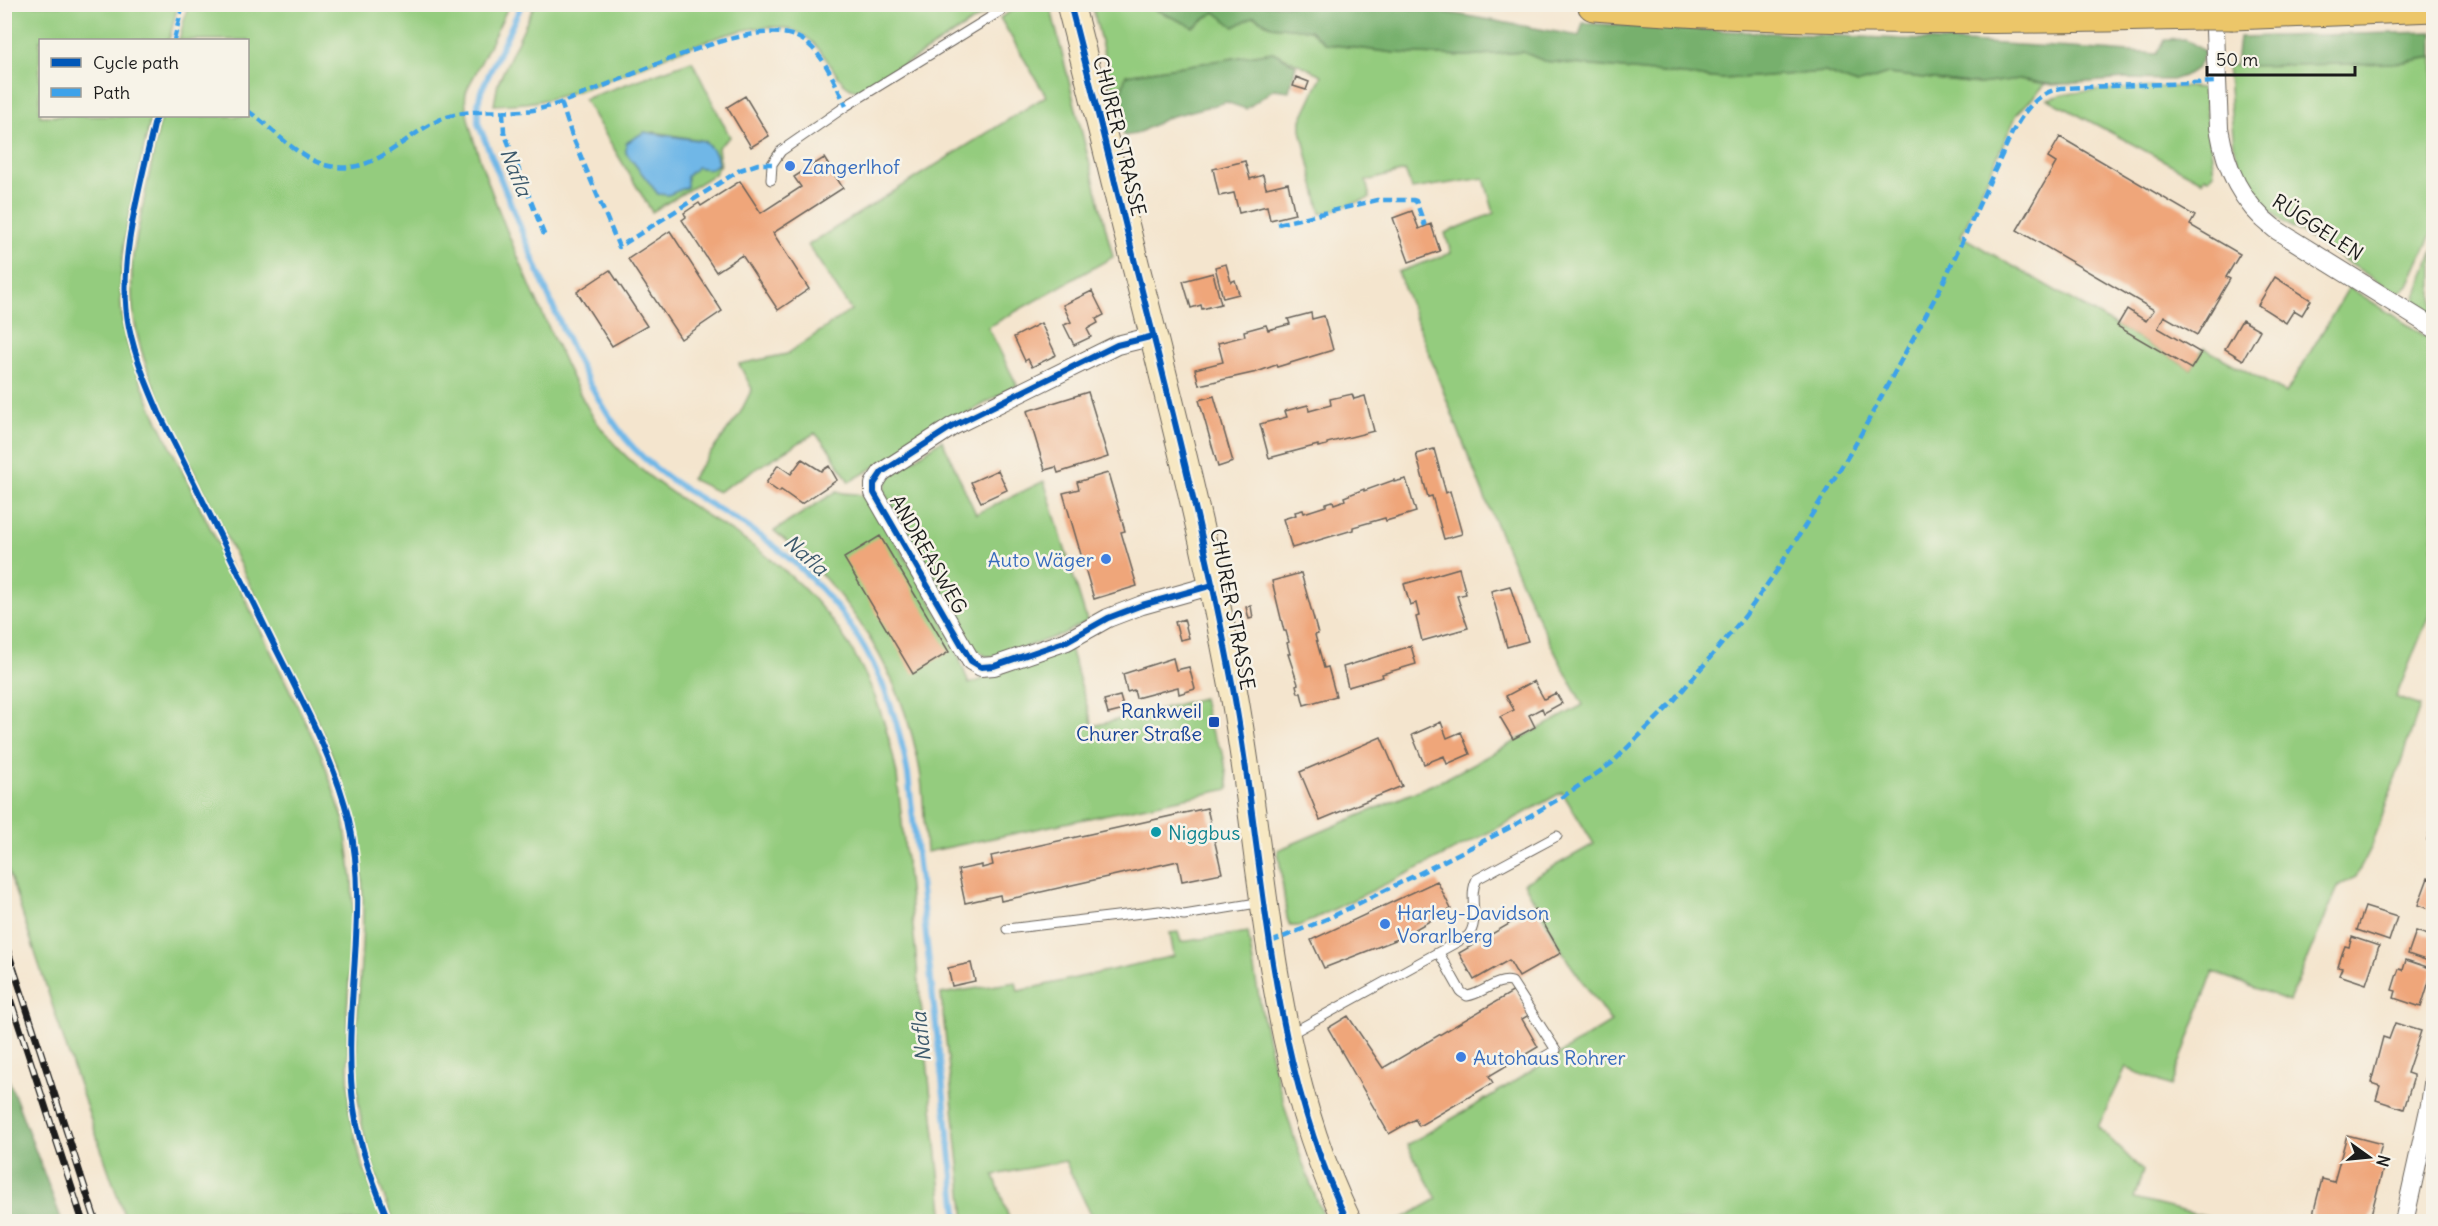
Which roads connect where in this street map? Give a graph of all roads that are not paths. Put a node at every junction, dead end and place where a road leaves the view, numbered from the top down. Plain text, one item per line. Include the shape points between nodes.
1 (1012, 4) edge
2 (1070, 4) edge
3 (1594, 4) edge
4 (2433, 5) edge
5 (2216, 10) edge
6 (771, 180) dead end
7 (2433, 328) edge
8 (1154, 336) junction
9 (1213, 585) junction
10 (1557, 836) dead end
11 (1265, 902) junction
12 (1006, 929) dead end
13 (1439, 953) junction
14 (1286, 1036) junction
15 (1544, 1057) dead end
16 (2433, 1077) edge
17 (1348, 1221) edge
18 (2404, 1221) edge

1 - 6 lane via 781,150 772,164
2 - 8 main road, CHURER STRASSE
3 - 5 highway via 1862,17 2023,17
4 - 5 highway
5 - 7 street, RÜGGELEN via 2219,128 2227,163 2239,190 2275,229
8 - 9 main road, CHURER STRASSE
8 - 9 street, ANDREASWEG via 1117,345 953,426 882,472 874,484 874,493 971,661 981,667 1067,641 1142,605
9 - 11 main road, CHURER STRASSE via 1247,772
10 - 13 lane via 1477,879 1473,886 1474,929
11 - 12 lane via 1184,915 1159,911
11 - 14 main road, CHURER STRASSE
13 - 14 lane
13 - 15 lane via 1467,996 1500,982 1512,982 1556,1050
14 - 17 main road, CHURER STRASSE via 1315,1136
16 - 18 street

